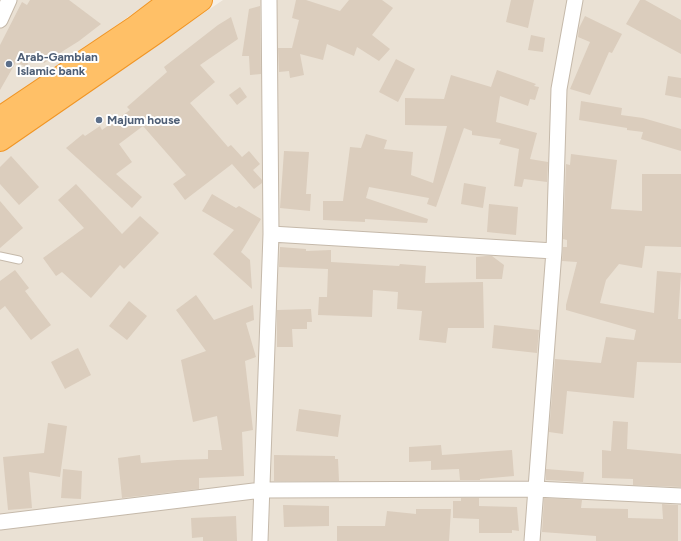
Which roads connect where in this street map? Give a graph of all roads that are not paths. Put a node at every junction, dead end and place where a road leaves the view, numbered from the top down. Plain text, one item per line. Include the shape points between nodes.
1 (9, 0) edge
2 (171, 0) edge
3 (201, 0) edge
4 (269, 0) edge
5 (575, 0) edge
6 (0, 20) edge
7 (0, 118) edge
8 (0, 140) edge
9 (271, 234) junction
10 (554, 251) junction
11 (0, 256) edge
12 (19, 260) dead end
13 (535, 489) junction
14 (262, 490) junction
15 (681, 496) edge
16 (0, 522) edge
17 (260, 541) edge
18 (532, 541) edge

1 - 6 street
2 - 7 highway via 134,28
3 - 8 highway
4 - 9 street
5 - 10 street via 559,89
9 - 10 street
9 - 14 street
10 - 13 street
11 - 12 lane
13 - 14 street
13 - 15 street
13 - 18 street
14 - 16 street
14 - 17 street

